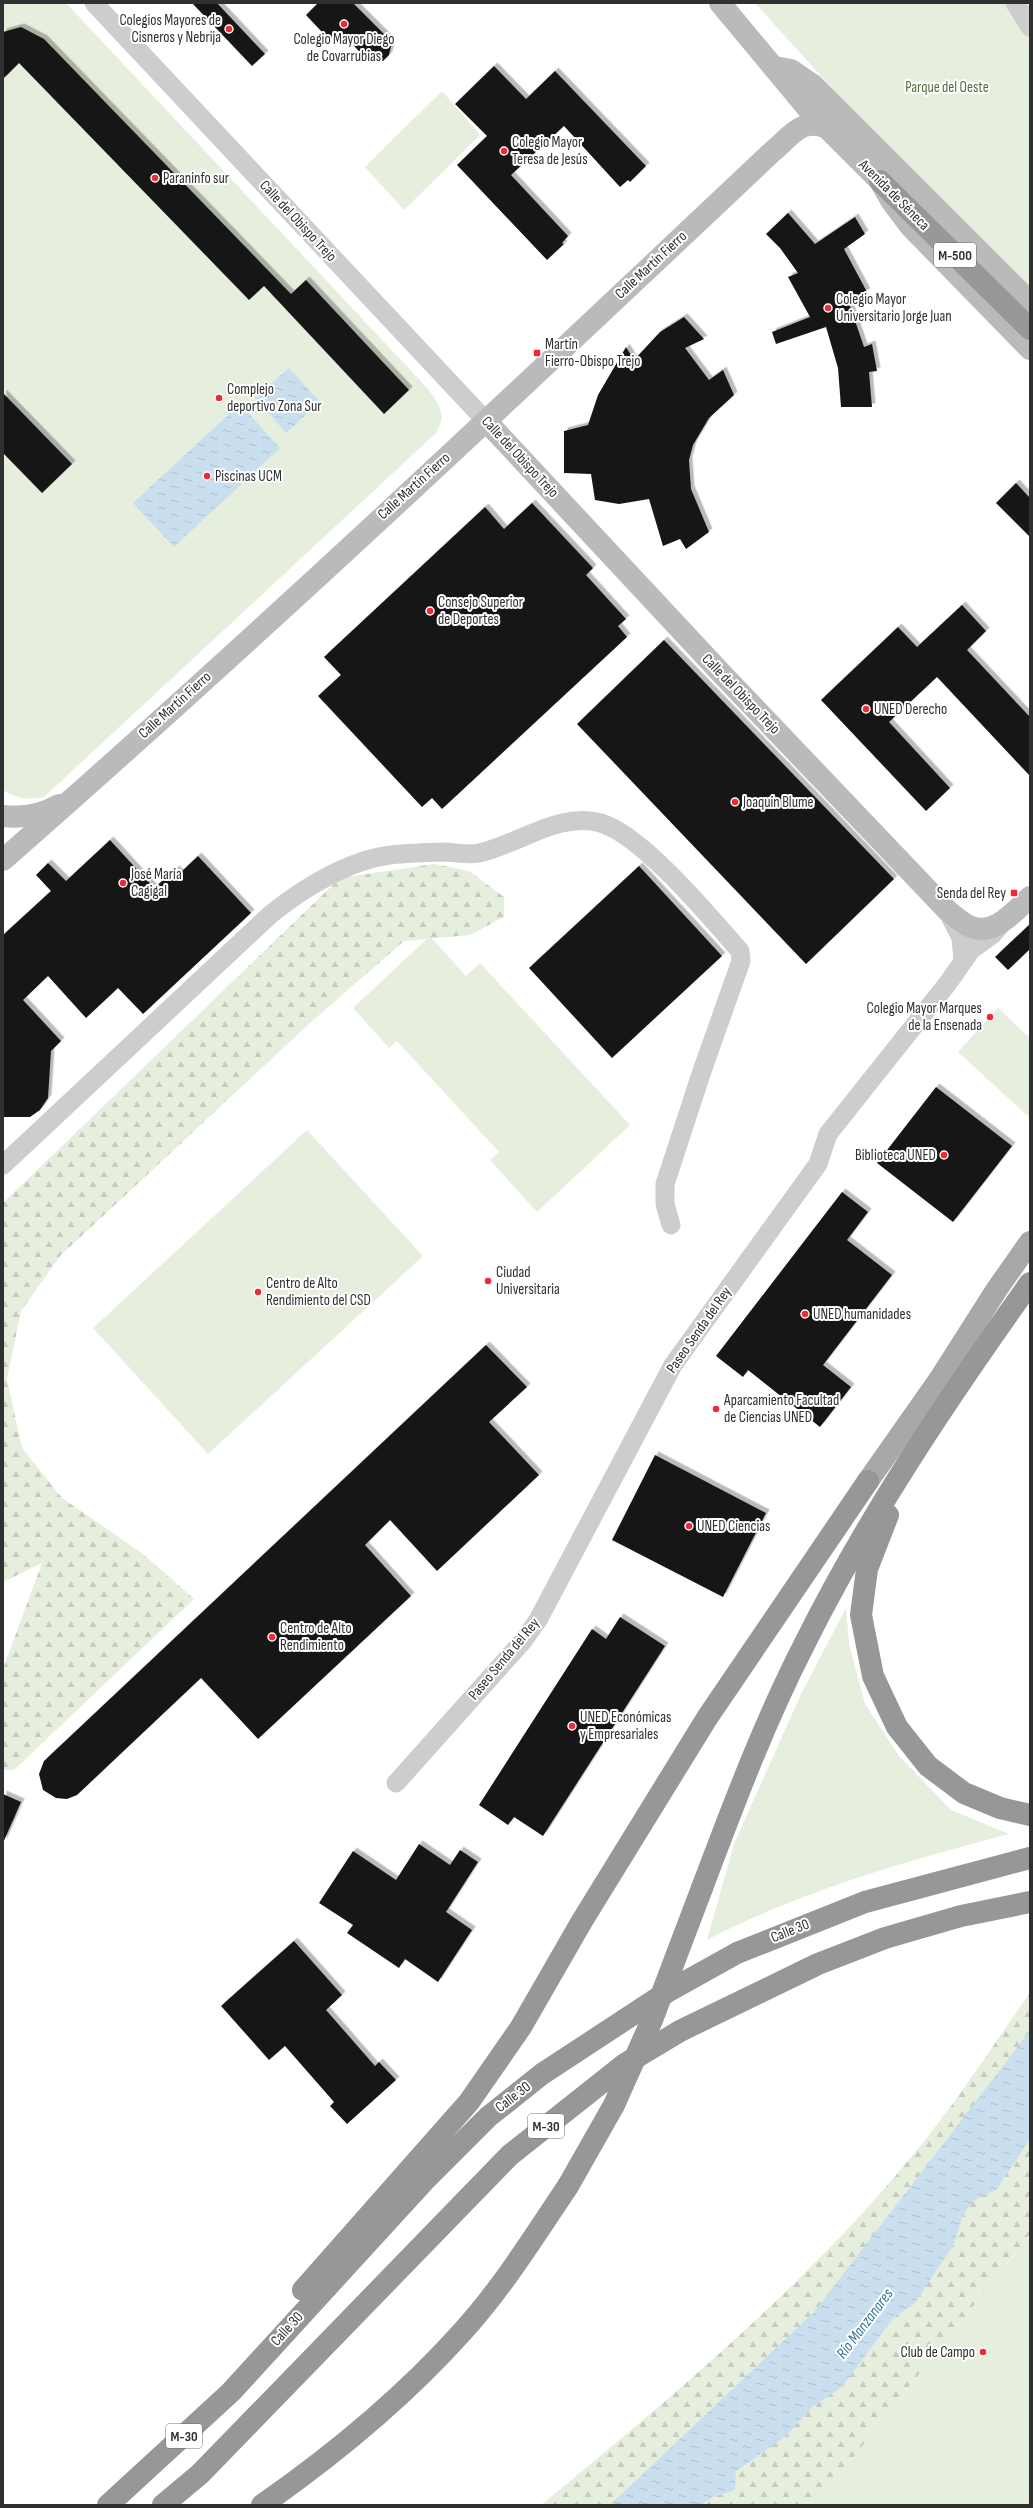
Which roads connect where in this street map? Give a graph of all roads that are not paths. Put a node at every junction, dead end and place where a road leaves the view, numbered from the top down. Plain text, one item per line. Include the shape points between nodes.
1 (94, 3) edge
2 (720, 3) edge
3 (1015, 3) edge
4 (1030, 27) edge
5 (773, 67) junction
6 (806, 118) junction
7 (880, 181) junction
8 (1030, 302) edge
9 (1030, 328) edge
10 (1030, 349) edge
11 (486, 421) junction
12 (78, 795) junction
13 (3, 816) edge
14 (3, 860) edge
15 (1030, 897) edge
16 (947, 910) junction
17 (1004, 922) junction
18 (963, 960) junction
19 (3, 1165) edge
20 (671, 1225) dead end
21 (1030, 1242) edge
22 (1030, 1283) edge
23 (943, 1412) junction
24 (868, 1481) joint
25 (396, 1783) dead end
26 (1030, 1815) edge
27 (1030, 1858) edge
28 (1030, 1902) edge
29 (257, 2364) junction
30 (108, 2505) edge
31 (163, 2505) edge
32 (262, 2505) edge

1 - 11 street, Calle del Obispo Trejo
2 - 5 main road
3 - 4 street
5 - 6 main road
5 - 8 main road via 791,70 813,85
6 - 7 main road, Avenida de Séneca via 827,128
6 - 11 main road, Calle Martín Fierro
7 - 9 highway, Avenida de Séneca / M-500
7 - 10 main road via 910,226
11 - 12 main road, Calle Martín Fierro
11 - 16 main road, Calle del Obispo Trejo
12 - 13 main road via 40,813 18,817
12 - 14 main road, Calle Martín Fierro
15 - 17 main road, Paseo Senda del Rey
16 - 17 main road, Calle del Obispo Trejo via 967,926 979,929
16 - 18 street, Calle del Obispo Trejo via 961,938
17 - 18 street, Paseo Senda del Rey
18 - 25 street, Paseo Senda del Rey via 828,1134 818,1164 673,1365 538,1620 523,1641
19 - 20 street via 271,914 299,891 365,861 398,854 478,853 549,827 577,821 599,823 618,830 637,845 689,894 740,951 741,961 665,1184 665,1204
21 - 24 main road via 941,1377
22 - 23 highway
23 - 26 highway via 884,1522 867,1569 861,1615 874,1676 898,1727 928,1766 964,1793 1000,1808
23 - 32 highway, bridge via 866,1530 803,1645 749,1765 652,2020 614,2105 568,2186 517,2261 464,2330 404,2392 307,2474
24 - 29 highway via 707,1718 582,1921 522,2027 469,2102 296,2297
27 - 29 highway, Calle 30 / M-30 via 865,1902 737,1953 660,1996 542,2074 488,2117 424,2181
28 - 31 highway, M-30 via 961,1916 885,1938 818,1964 680,2031 625,2064 510,2155 205,2468
29 - 30 highway, Calle 30 / M-30 via 214,2409

